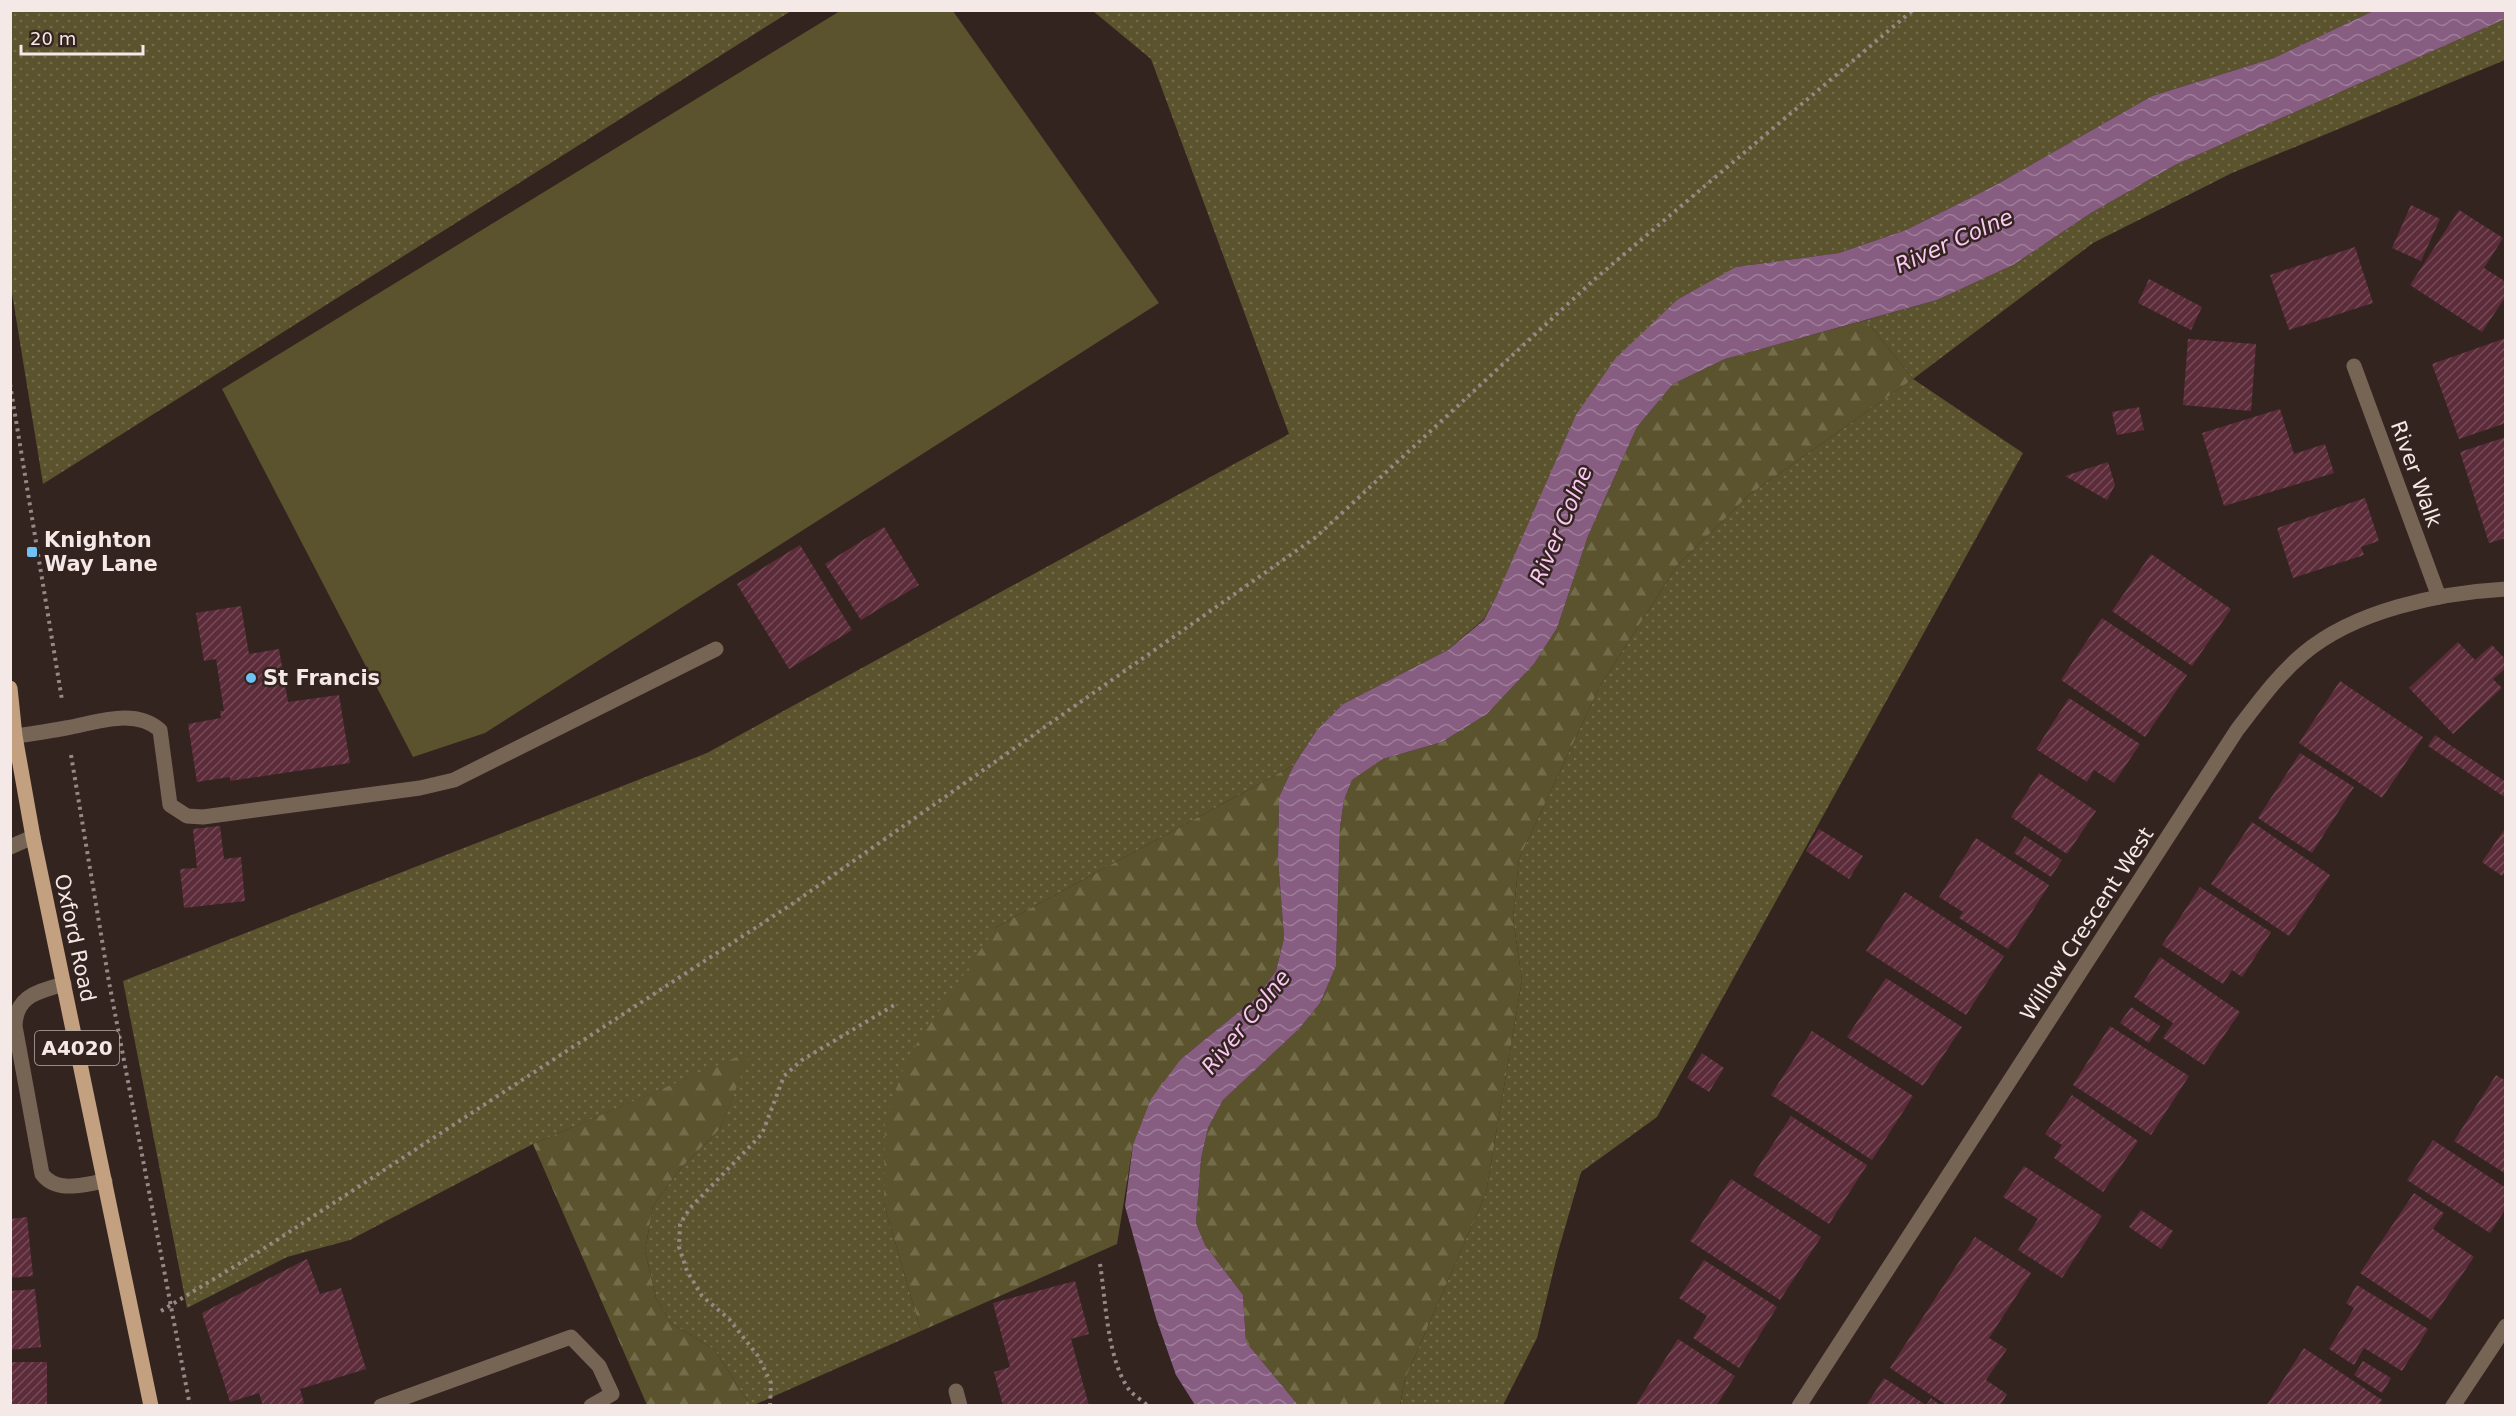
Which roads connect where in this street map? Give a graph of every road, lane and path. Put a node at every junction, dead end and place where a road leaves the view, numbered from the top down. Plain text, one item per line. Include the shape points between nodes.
1 (1913, 10) edge
2 (2354, 366) dead end
3 (10, 384) edge
4 (2505, 589) edge
5 (2439, 597) junction
6 (716, 649) dead end
7 (10, 688) edge
8 (67, 728) junction
9 (15, 736) junction
10 (33, 837) junction
11 (10, 847) edge
12 (64, 984) junction
13 (896, 1004) dead end
14 (105, 1181) junction
15 (1100, 1264) dead end
16 (188, 1294) dead end
17 (2505, 1326) edge
18 (151, 1406) edge
19 (190, 1406) edge
20 (381, 1406) edge
21 (591, 1406) edge
22 (770, 1406) edge
23 (1148, 1406) edge
24 (1799, 1406) edge
25 (2453, 1406) edge

1 - 16 path via 1596,278 1316,537 795,902
2 - 5 street, River Walk
3 - 8 path
4 - 5 street, Willow Crescent West
5 - 24 street, Willow Crescent West via 2395,608 2324,639 2304,653 2266,692 2237,730
6 - 8 street via 454,780 203,817 187,816 170,805 160,730 153,724 124,718
7 - 9 main road, Oxford Road / A4020
8 - 9 street
8 - 19 path via 109,982
9 - 10 main road, Oxford Road / A4020
10 - 11 street
10 - 12 main road, Oxford Road / A4020
12 - 14 main road, Oxford Road / A4020
12 - 14 street via 31,995 15,1016 42,1174 48,1182 67,1187
13 - 22 path via 802,1060 784,1076 762,1134 690,1208 680,1224 679,1247 687,1271 702,1296 729,1319 758,1356 771,1383
14 - 18 main road, Oxford Road / A4020
15 - 23 path via 1120,1374 1131,1392
17 - 25 street
20 - 21 street via 571,1336 599,1366 612,1394

